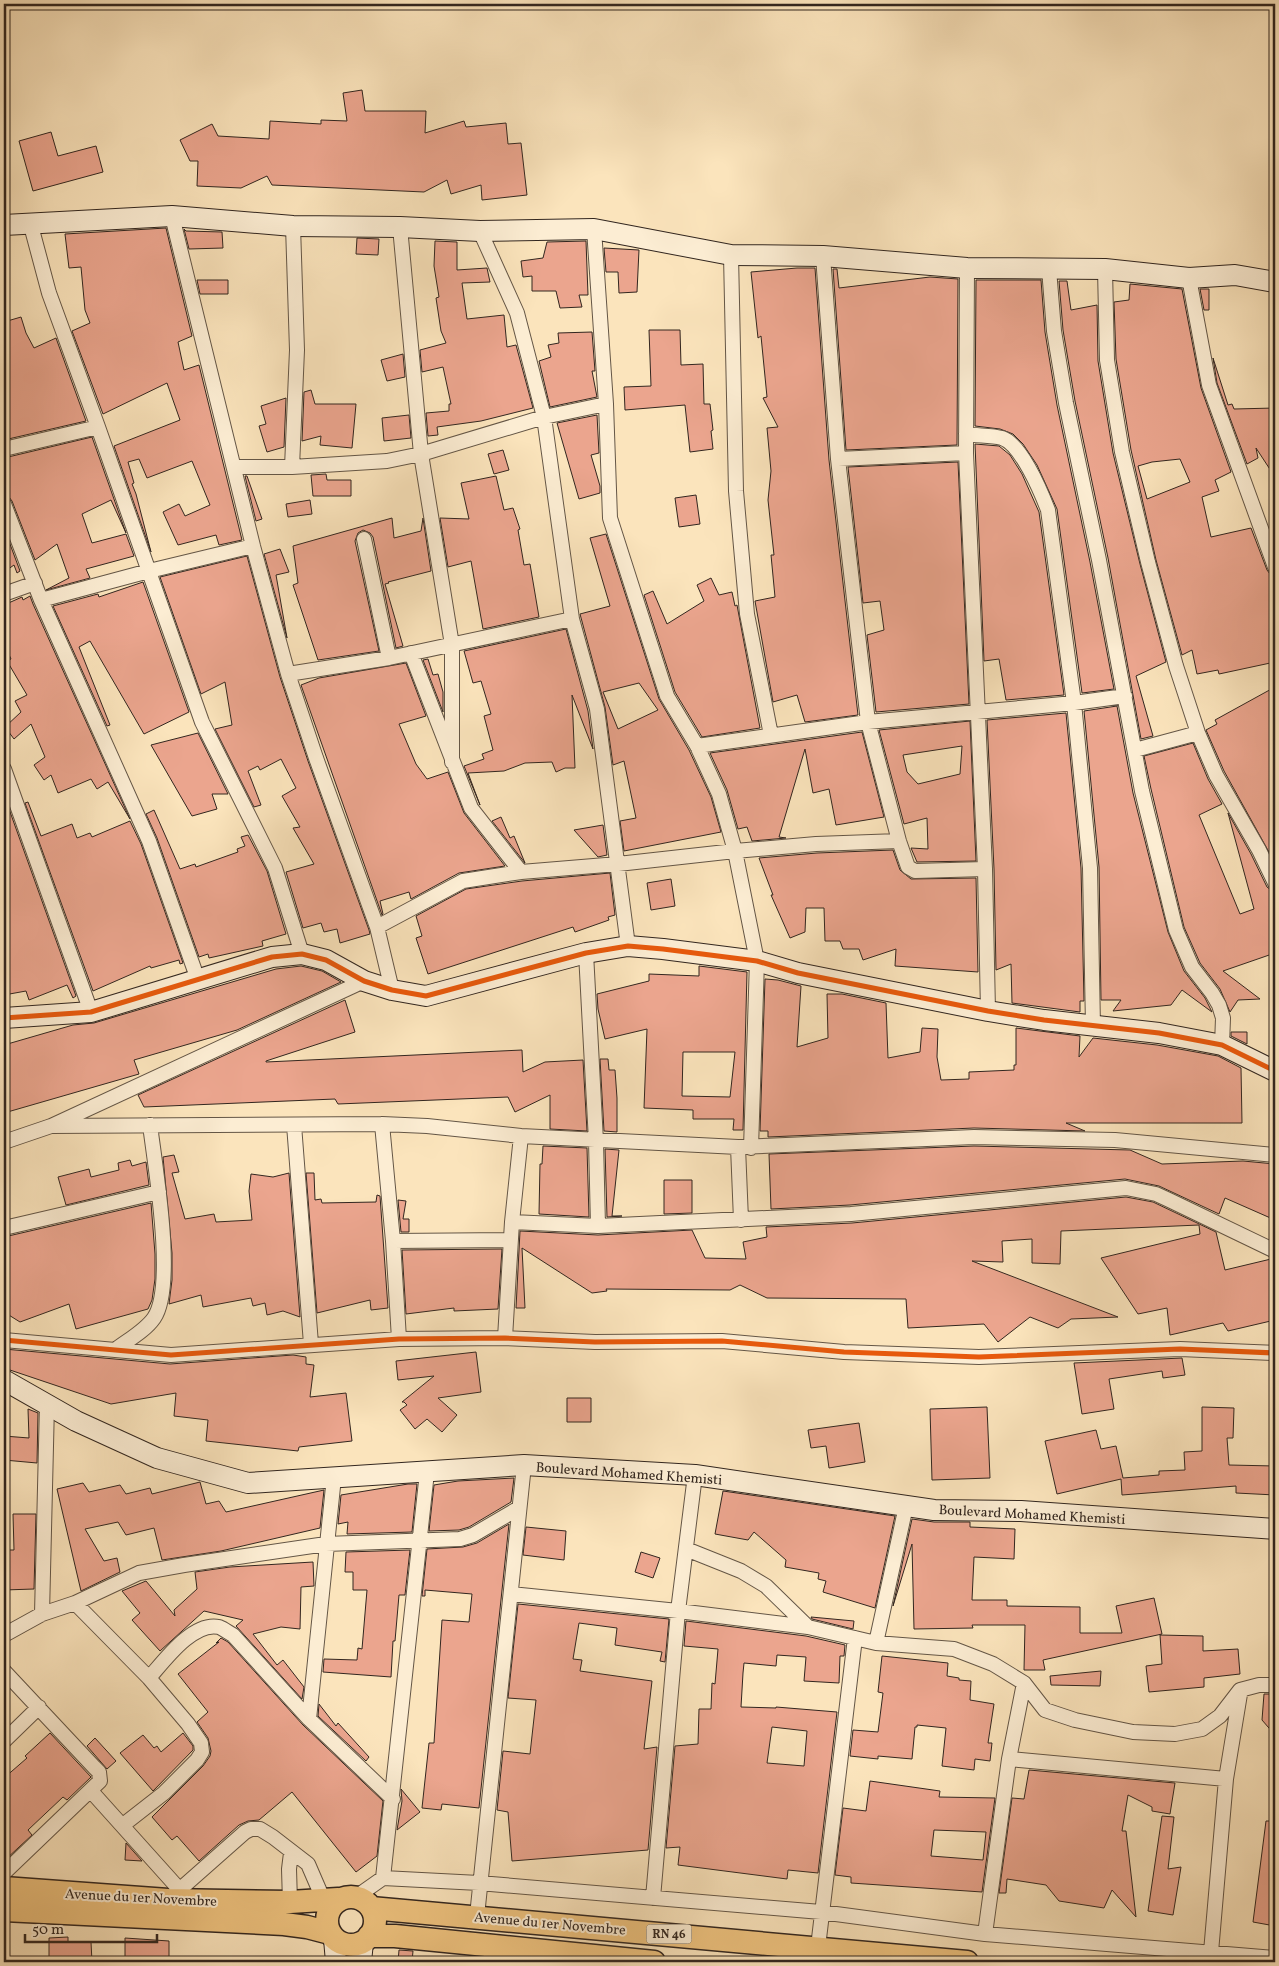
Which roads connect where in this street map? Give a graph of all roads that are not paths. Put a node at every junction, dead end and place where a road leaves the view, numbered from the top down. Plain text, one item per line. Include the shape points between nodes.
1 (172, 216) junction
2 (30, 222) junction
3 (4, 225) edge
4 (293, 226) junction
5 (400, 227) junction
6 (594, 230) junction
7 (480, 231) junction
8 (731, 255) junction
9 (823, 256) junction
10 (967, 268) junction
11 (1050, 269) junction
12 (1105, 269) junction
13 (1190, 278) junction
14 (1275, 282) edge
15 (606, 404) junction
16 (544, 417) junction
17 (98, 426) junction
18 (966, 434) junction
19 (4, 449) edge
20 (966, 453) junction
21 (421, 454) junction
22 (838, 459) junction
23 (235, 467) junction
24 (292, 467) junction
25 (4, 504) edge
26 (364, 539) dead end
27 (253, 546) junction
28 (1275, 567) edge
29 (149, 571) junction
30 (35, 583) junction
31 (4, 594) edge
32 (41, 600) junction
33 (572, 619) junction
34 (452, 645) junction
35 (410, 653) junction
36 (389, 658) junction
37 (288, 674) junction
38 (1125, 696) junction
39 (1074, 703) junction
40 (978, 713) junction
41 (868, 722) junction
42 (1198, 733) junction
43 (771, 735) junction
44 (697, 746) junction
45 (1135, 750) junction
46 (452, 762) junction
47 (4, 769) edge
48 (899, 841) junction
49 (735, 851) junction
50 (618, 864) junction
51 (985, 869) junction
52 (521, 872) junction
53 (1275, 884) edge
54 (377, 927) junction
55 (628, 946) junction
56 (586, 953) junction
57 (302, 954) junction
58 (757, 960) junction
59 (198, 980) junction
60 (364, 981) junction
61 (392, 990) junction
62 (988, 1011) junction
63 (91, 1012) junction
64 (4, 1018) edge
65 (1093, 1026) junction
66 (1222, 1045) junction
67 (1275, 1071) edge
68 (382, 1124) junction
69 (150, 1125) junction
70 (294, 1125) junction
71 (51, 1126) junction
72 (521, 1136) junction
73 (596, 1141) junction
74 (4, 1142) edge
75 (745, 1147) junction
76 (1275, 1155) edge
77 (159, 1192) junction
78 (741, 1220) junction
79 (512, 1222) junction
80 (598, 1226) junction
81 (4, 1228) edge
82 (511, 1240) junction
83 (393, 1241) junction
84 (1275, 1251) edge
85 (505, 1338) junction
86 (399, 1339) junction
87 (4, 1340) edge
88 (311, 1344) junction
89 (116, 1350) junction
90 (1275, 1353) edge
91 (4, 1380) edge
92 (48, 1404) junction
93 (524, 1465) junction
94 (427, 1472) junction
95 (695, 1475) junction
96 (334, 1477) junction
97 (906, 1506) junction
98 (520, 1508) junction
99 (1275, 1530) edge
100 (419, 1540) junction
101 (326, 1544) junction
102 (686, 1549) junction
103 (511, 1594) junction
104 (75, 1602) junction
105 (678, 1610) junction
106 (42, 1614) junction
107 (808, 1627) junction
108 (4, 1635) edge
109 (855, 1638) junction
110 (876, 1643) junction
111 (4, 1671) edge
112 (148, 1678) junction
113 (1024, 1683) junction
114 (1275, 1685) edge
115 (1240, 1690) junction
116 (39, 1707) junction
117 (309, 1719) junction
118 (4, 1742) edge
119 (1009, 1759) junction
120 (1226, 1779) junction
121 (91, 1791) junction
122 (392, 1799) junction
123 (123, 1825) junction
124 (291, 1853) junction
125 (4, 1873) edge
126 (383, 1878) junction
127 (480, 1883) junction
128 (4, 1888) edge
129 (174, 1894) junction
130 (653, 1898) junction
131 (347, 1901) junction
132 (290, 1902) junction
133 (4, 1910) edge
134 (821, 1912) junction
135 (477, 1916) junction
136 (985, 1934) junction
137 (332, 1936) junction
138 (365, 1947) edge
139 (818, 1948) junction
140 (1211, 1952) junction
141 (1275, 1958) edge
142 (336, 1962) edge
143 (654, 1962) edge
144 (967, 1962) edge

1 - 2 main road
1 - 4 main road
1 - 23 street
2 - 3 main road
2 - 17 street via 49,293
4 - 5 main road
4 - 24 street via 297,350
5 - 7 main road
5 - 21 street
6 - 7 main road
6 - 8 main road
6 - 15 street
7 - 16 street via 517,313
8 - 9 main road
8 - 43 street via 737,501 747,614
9 - 10 main road
9 - 22 street
10 - 11 main road
10 - 18 street
11 - 12 main road
11 - 38 street via 1054,332 1066,403
12 - 13 main road
12 - 42 street via 1108,360 1122,452 1173,656
13 - 14 main road via 1235,275
13 - 28 street via 1208,385
15 - 16 street
15 - 44 street via 610,518 667,696
16 - 21 street
16 - 33 street
17 - 19 street
17 - 29 street
18 - 20 street
18 - 39 street via 1009,442 1038,485 1048,510
20 - 22 street
20 - 40 street
21 - 24 street via 387,461
21 - 34 street
22 - 41 street
23 - 24 street
23 - 27 street
25 - 30 street
26 - 36 street
27 - 29 street
27 - 37 street
29 - 32 street
29 - 57 street via 202,722 275,868
30 - 31 street
30 - 32 street
32 - 59 street via 150,841
33 - 34 street
33 - 50 street via 597,709
34 - 35 street
34 - 46 street
35 - 36 street
35 - 46 street
36 - 37 street
37 - 54 street
38 - 39 street
38 - 45 street
39 - 40 street
39 - 65 street via 1090,868
40 - 41 street
40 - 51 street
41 - 43 street
41 - 48 street
42 - 45 street
42 - 53 street via 1216,775
43 - 44 street
44 - 49 street via 719,794
45 - 66 street via 1176,930 1192,967 1220,1005
46 - 52 street via 471,808
47 - 63 street
48 - 49 street
48 - 51 street via 908,867 915,871
49 - 50 street
49 - 58 street
50 - 52 street
50 - 55 street
51 - 62 street
52 - 54 street via 464,881
54 - 61 street
55 - 56 main road
55 - 58 main road
56 - 61 main road via 426,996
56 - 73 street
57 - 59 main road via 272,957
57 - 60 main road via 326,960
58 - 62 main road via 798,973
58 - 75 street
59 - 63 main road
60 - 61 main road
60 - 71 street
62 - 65 main road
63 - 64 main road
65 - 66 main road via 1159,1033
66 - 67 main road
68 - 70 street
68 - 72 street
68 - 83 street
69 - 70 street
69 - 71 street
69 - 77 street
70 - 88 street
71 - 74 street
72 - 73 street
72 - 79 street
73 - 75 street
73 - 80 street
75 - 76 street via 974,1137 1115,1140
75 - 78 street
77 - 81 street
77 - 89 street via 164,1287 160,1307 154,1319
78 - 80 street
78 - 84 street via 851,1214 1126,1188 1162,1197
79 - 80 street
79 - 82 street
82 - 83 street
82 - 85 street
83 - 86 street
85 - 86 street
85 - 90 street via 595,1342 722,1341 844,1352 979,1357 1180,1349
86 - 88 street
87 - 89 street
88 - 89 street via 171,1355
91 - 92 main road, Boulevard Mohamed Khemisti
92 - 96 main road, Boulevard Mohamed Khemisti via 76,1421 157,1458 248,1483
92 - 106 street
93 - 94 main road, Boulevard Mohamed Khemisti
93 - 95 main road, Boulevard Mohamed Khemisti
93 - 98 street
94 - 96 main road, Boulevard Mohamed Khemisti
94 - 100 street
95 - 97 main road, Boulevard Mohamed Khemisti
95 - 102 street
96 - 101 street
97 - 99 main road, Boulevard Mohamed Khemisti
97 - 110 street
98 - 100 street via 473,1535 460,1539
98 - 103 street
100 - 101 street
100 - 122 street
101 - 104 street via 139,1573
101 - 117 street
102 - 105 street
102 - 107 street via 741,1571 766,1586
103 - 105 street
103 - 127 street
104 - 106 street
104 - 112 street
105 - 107 street
105 - 130 street
106 - 108 street
107 - 109 street
109 - 110 street
109 - 134 street
110 - 113 street via 954,1648 993,1664
111 - 116 street
112 - 117 street via 193,1634 207,1627 220,1627 233,1635
112 - 123 street via 198,1737 202,1752 164,1793
113 - 115 street via 1045,1710 1133,1732 1174,1734 1202,1728 1220,1716
113 - 119 street
114 - 115 street
115 - 120 street
116 - 118 street
116 - 121 street via 99,1772 100,1780
117 - 122 street
119 - 120 street
119 - 136 street
120 - 140 street
121 - 123 street
121 - 125 street
122 - 126 street
123 - 129 street
124 - 129 street via 273,1837 251,1829
124 - 131 street via 308,1864
124 - 132 street
126 - 127 street
126 - 131 street
127 - 130 street
127 - 135 street
128 - 129 main road, Avenue du 1er Novembre / RN 46
129 - 132 main road, Avenue du 1er Novembre / RN 46
130 - 134 street
131 - 132 main road, Avenue du 1er Novembre / RN 46
131 - 135 main road, Avenue du 1er Novembre / RN 46
131 - 137 main road via 332,1904 328,1911 326,1918
131 - 138 main road via 375,1922
133 - 137 main road, Avenue du 1er Novembre via 284,1924 308,1927
134 - 136 street
134 - 139 street
135 - 139 main road, Avenue du 1er Novembre / RN 46
136 - 140 street
137 - 138 main road via 348,1945
137 - 142 main road
138 - 143 main road, Avenue du 1er Novembre / RN 46 via 395,1936
139 - 144 main road, Avenue du 1er Novembre / RN 46
140 - 141 street

